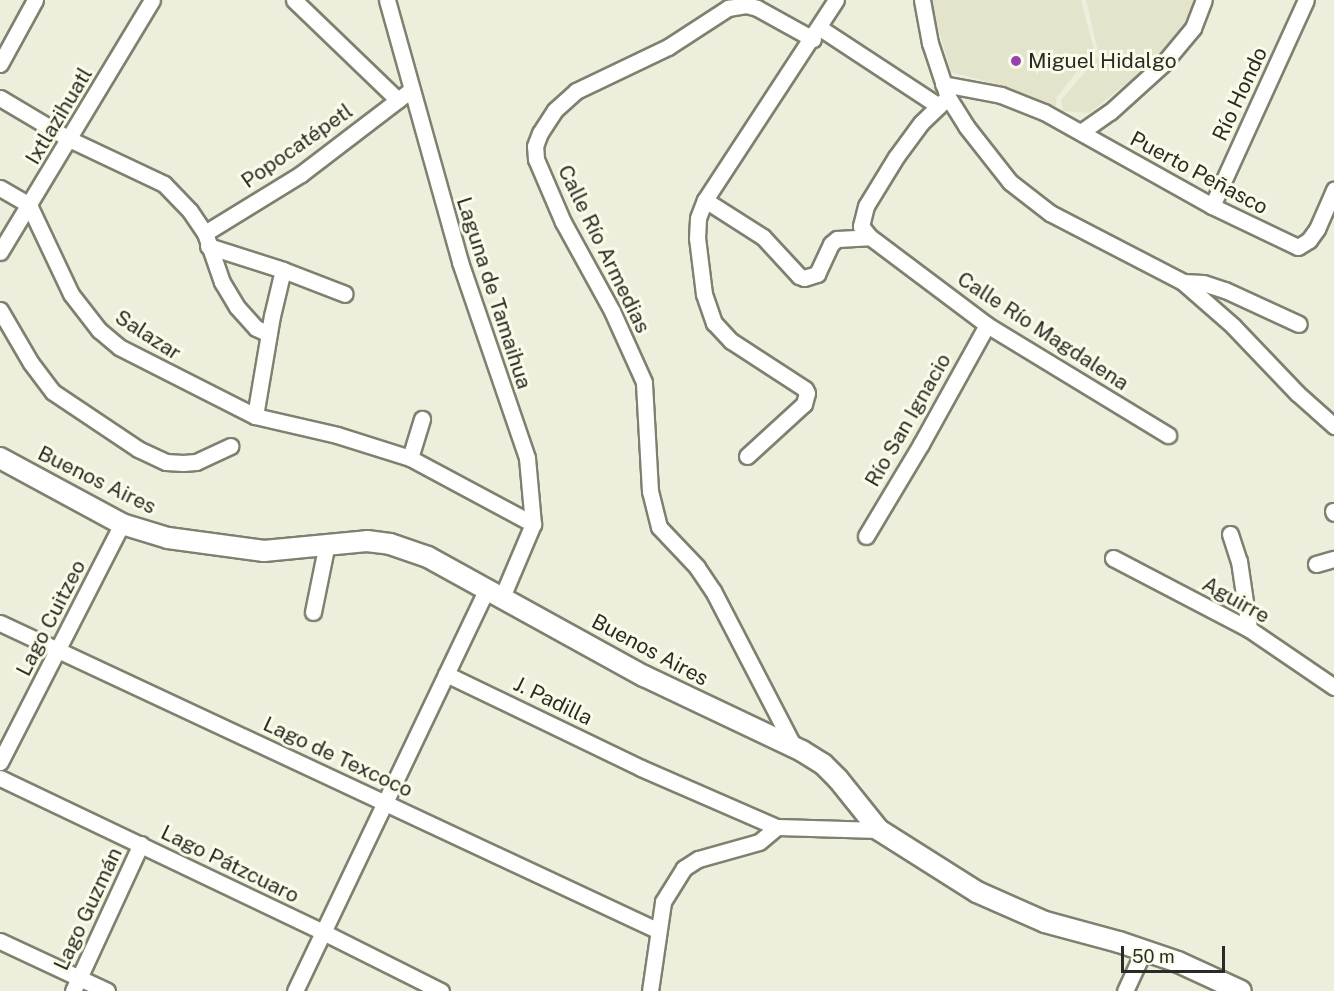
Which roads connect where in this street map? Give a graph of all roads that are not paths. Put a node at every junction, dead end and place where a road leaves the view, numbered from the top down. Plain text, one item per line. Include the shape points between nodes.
1 (35, 0) edge
2 (152, 0) edge
3 (294, 0) edge
4 (387, 0) edge
5 (836, 0) edge
6 (922, 0) edge
7 (1204, 0) edge
8 (1306, 0) edge
9 (817, 33) junction
10 (0, 64) edge
11 (411, 90) junction
12 (943, 95) junction
13 (0, 98) edge
14 (398, 100) junction
15 (1081, 132) junction
16 (69, 139) junction
17 (0, 188) edge
18 (1334, 190) edge
19 (705, 200) junction
20 (30, 206) junction
21 (1212, 206) junction
22 (870, 237) junction
23 (206, 239) junction
24 (0, 252) edge
25 (284, 270) junction
26 (1183, 282) junction
27 (345, 294) dead end
28 (0, 310) edge
29 (1299, 324) dead end
30 (987, 325) junction
31 (269, 334) junction
32 (263, 419) junction
33 (422, 419) dead end
34 (1334, 424) edge
35 (1168, 435) dead end
36 (231, 446) dead end
37 (747, 456) dead end
38 (0, 458) edge
39 (410, 458) junction
40 (122, 524) junction
41 (533, 524) junction
42 (1230, 534) dead end
43 (866, 536) dead end
44 (327, 543) junction
45 (1113, 558) dead end
46 (1334, 559) edge
47 (1316, 564) dead end
48 (494, 592) junction
49 (313, 612) dead end
50 (0, 623) edge
51 (1249, 629) junction
52 (57, 651) junction
53 (446, 674) junction
54 (1334, 687) edge
55 (794, 747) junction
56 (0, 762) edge
57 (0, 778) edge
58 (386, 801) junction
59 (777, 827) junction
60 (879, 830) junction
61 (141, 844) junction
62 (657, 930) junction
63 (323, 932) junction
64 (0, 941) edge
65 (1144, 950) junction
66 (76, 985) edge
67 (107, 991) edge
68 (295, 991) edge
69 (441, 991) edge
70 (650, 991) edge
71 (1125, 991) edge
72 (1240, 991) edge

1 - 10 street
2 - 16 street, Ixtlazihuatl
3 - 14 street
4 - 11 street, Laguna de Tamaihua
5 - 9 street
6 - 12 street
7 - 15 street via 1193,28 1163,64 1110,112
8 - 21 street, Río Hondo
9 - 12 street, Calle Río Armedias
9 - 19 street
9 - 55 street, Calle Río Armedias via 757,8 728,8 668,47 576,91 555,110 535,146 536,159 563,222 612,311 644,382 650,491 659,527 697,567 713,591
11 - 14 street, Popocatépetl
11 - 41 street, Laguna de Tamaihua via 460,262 527,458
12 - 15 street, Puerto Peñasco via 1001,95
12 - 22 street via 896,157 866,206 861,226
12 - 26 street via 1010,182 1034,201
13 - 16 street
14 - 23 street, Popocatépetl via 301,174
15 - 21 street, Puerto Peñasco
16 - 20 street, Ixtlazihuatl
16 - 23 street via 164,184 190,211
17 - 20 street
18 - 21 street, Puerto Peñasco via 1317,229 1298,247
19 - 22 street via 764,237 804,278 818,274 837,239
19 - 37 street via 698,218 697,238 704,294 714,323 731,341 807,393 804,404
20 - 24 street, Ixtlazihuatl
20 - 32 street, Salazar via 72,294 99,330 146,362
22 - 30 street, Calle Río Magdalena
23 - 25 street
23 - 31 street via 222,282 237,307 256,328
25 - 27 street
25 - 31 street
26 - 29 street via 1225,290
26 - 34 street
28 - 36 street via 53,392 138,449 166,462 183,463 196,462
30 - 35 street, Calle Río Magdalena
30 - 43 street, Río San Ignacio
31 - 32 street
32 - 39 street, Salazar via 337,435
33 - 39 street
38 - 40 street, Buenos Aires
39 - 41 street, Salazar
40 - 44 street, Buenos Aires via 168,538 234,548 289,550
40 - 52 street, Lago Cuitzeo
41 - 48 street, Laguna de Tamaihua
42 - 51 street via 1239,561
44 - 48 street, Buenos Aires via 367,541 404,548
44 - 49 street
45 - 51 street, Aguirre
46 - 47 street
48 - 53 street, Laguna de Tamaihua
48 - 55 street, Buenos Aires via 644,676
50 - 52 street, Lago de Texcoco
51 - 54 street, Aguirre
52 - 56 street, Lago Cuitzeo
52 - 58 street, Lago de Texcoco
53 - 58 street, Laguna de Tamaihua
53 - 59 street, J. Padilla via 641,768
55 - 60 street, Buenos Aires via 823,764
57 - 61 street, Lago Pátzcuaro
58 - 62 street, Lago de Texcoco
58 - 63 street, Laguna de Tamaihua
59 - 60 street
59 - 62 street via 759,842 698,859 684,868 663,902
60 - 65 street, Buenos Aires via 934,867 1009,908 1065,929
61 - 63 street, Lago Pátzcuaro
61 - 66 street, Lago Guzmán
62 - 70 street
63 - 68 street, Laguna de Tamaihua
63 - 69 street, Lago Pátzcuaro
64 - 66 street
65 - 71 street
65 - 72 street, Buenos Aires
66 - 67 street

